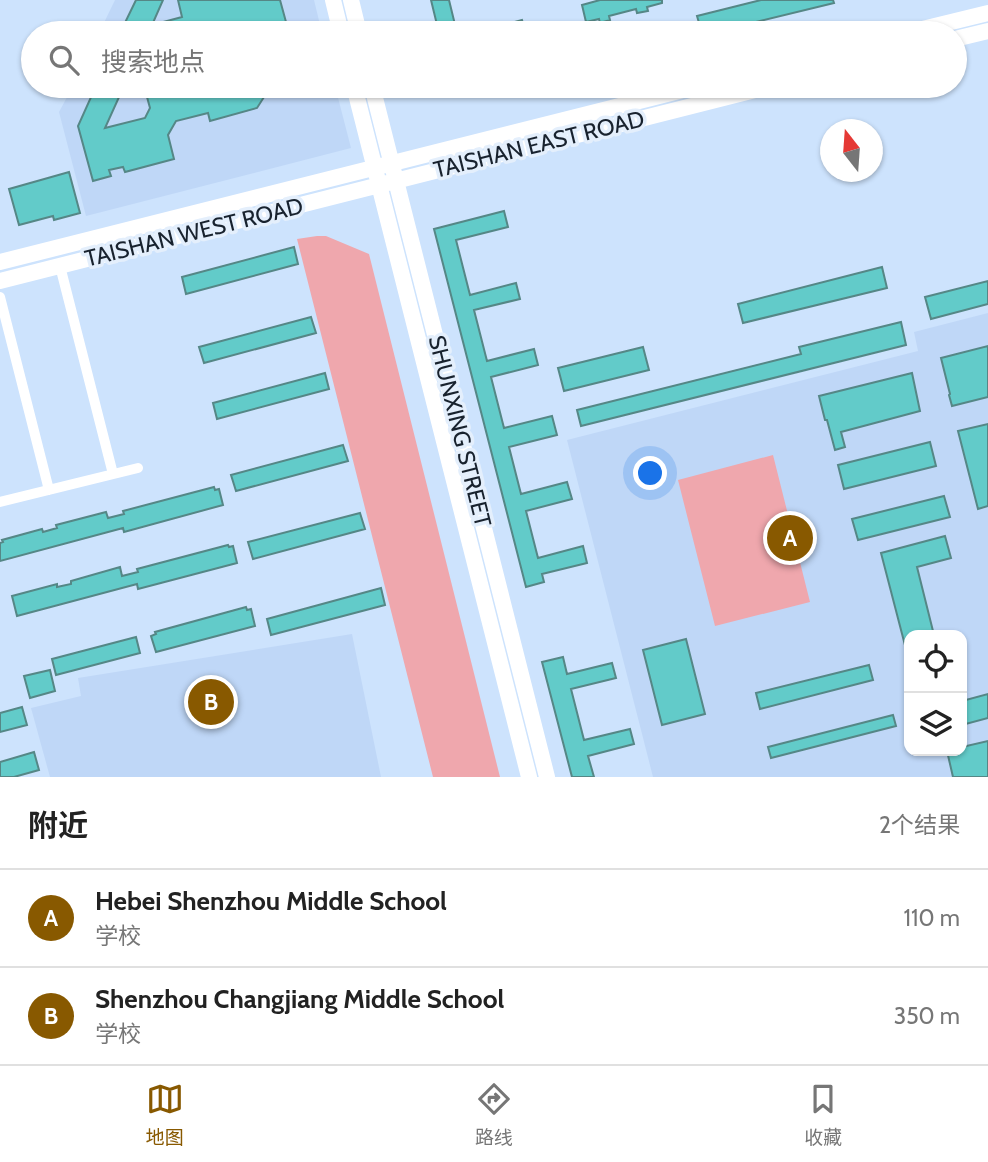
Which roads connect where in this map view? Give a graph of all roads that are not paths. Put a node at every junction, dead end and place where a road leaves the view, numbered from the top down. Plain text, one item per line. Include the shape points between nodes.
1 (332, 0) edge
2 (351, 0) edge
3 (988, 13) edge
4 (338, 21) edge
5 (356, 21) edge
6 (955, 21) edge
7 (988, 31) edge
8 (967, 36) edge
9 (359, 98) edge
10 (374, 98) edge
11 (651, 98) edge
12 (724, 98) edge
13 (384, 165) junction
14 (388, 183) junction
15 (0, 262) edge
16 (60, 265) junction
17 (0, 281) edge
18 (0, 297) edge
19 (138, 468) dead end
20 (113, 474) junction
21 (48, 490) junction
22 (0, 502) edge
23 (529, 777) edge
24 (547, 777) edge

1 - 4 main road
2 - 5 main road
3 - 6 main road
7 - 8 main road
9 - 13 main road, SHUNXING STREET
10 - 13 main road, SHUNXING STREET
11 - 13 main road, TAISHAN EAST ROAD
12 - 14 main road, TAISHAN EAST ROAD
13 - 14 main road, SHUNXING STREET
13 - 15 main road, TAISHAN WEST ROAD
14 - 16 main road, TAISHAN WEST ROAD
14 - 23 main road, SHUNXING STREET
14 - 24 main road, SHUNXING STREET
16 - 17 main road, TAISHAN WEST ROAD
16 - 20 street
18 - 21 street
19 - 20 street
20 - 21 street
21 - 22 street

